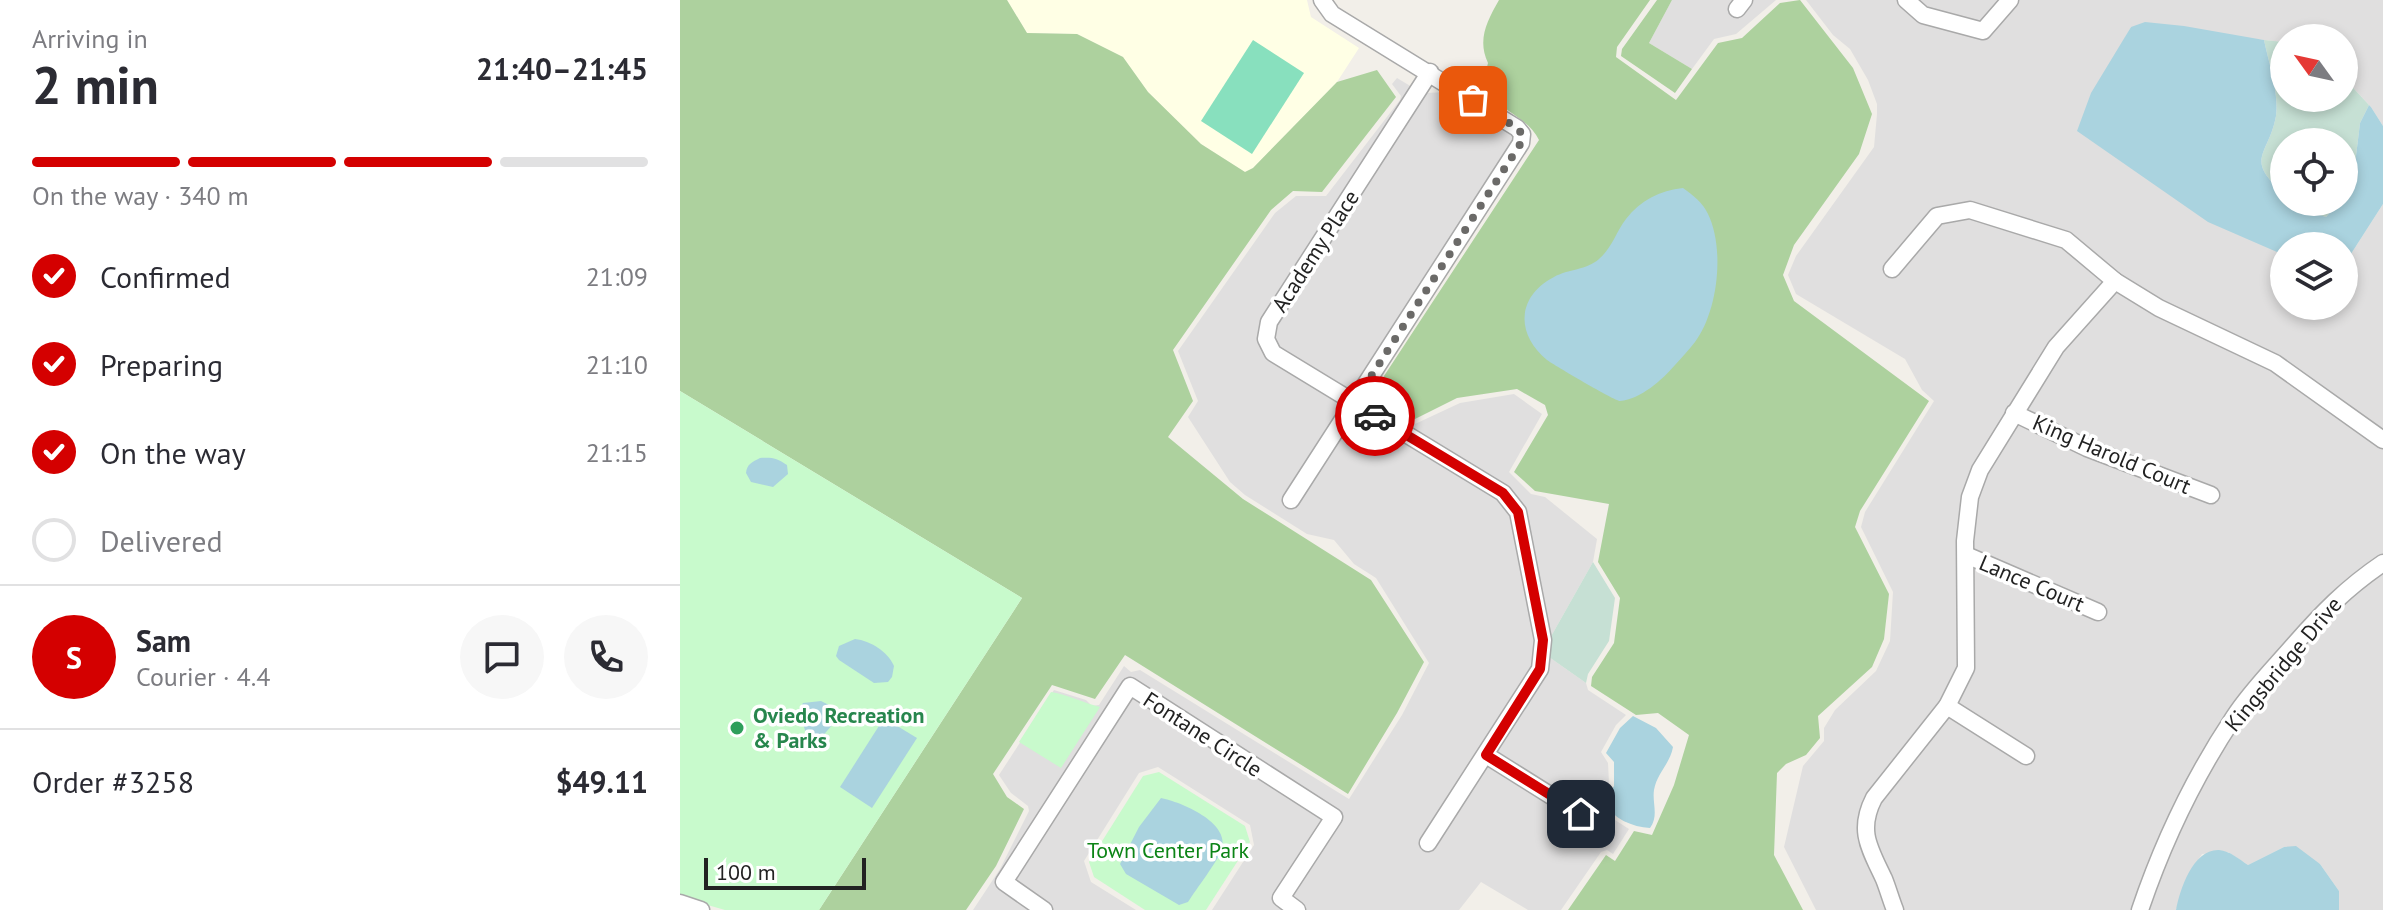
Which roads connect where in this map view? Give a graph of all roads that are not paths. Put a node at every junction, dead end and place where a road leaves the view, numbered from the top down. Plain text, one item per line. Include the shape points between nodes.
1 (1322, 0) edge
2 (1906, 0) edge
3 (2010, 0) edge
4 (1430, 72) junction
5 (1892, 269) dead end
6 (2115, 281) junction
7 (1354, 403) junction
8 (2014, 413) junction
9 (2383, 440) edge
10 (2211, 495) dead end
11 (1291, 500) dead end
12 (1966, 555) junction
13 (2383, 563) edge
14 (2098, 612) dead end
15 (1947, 706) junction
16 (1486, 755) junction
17 (2026, 756) dead end
18 (1604, 829) dead end
19 (1428, 843) dead end
20 (680, 903) edge
21 (701, 910) edge
22 (1044, 910) edge
23 (1297, 910) edge
24 (1895, 910) edge
25 (2140, 910) edge

1 - 4 street via 1332,14
2 - 3 street via 1923,15 1983,31
4 - 7 street, Academy Place via 1269,322 1266,339 1273,353
4 - 7 street via 1517,128 1521,143
5 - 6 street via 1937,216 1970,210 2066,240
6 - 8 street via 2056,347
6 - 9 street via 2275,363
7 - 11 street
7 - 16 street via 1503,493 1518,512 1543,656
8 - 10 street, King Harold Court via 2087,448
8 - 12 street via 1970,497
12 - 14 street, Lance Court
12 - 15 street via 1966,668
13 - 25 street, Kingsbridge Drive via 2326,609 2235,715 2170,830
15 - 17 street
15 - 24 street via 1867,812 1869,853
16 - 18 street
16 - 19 street
20 - 21 street
22 - 23 street, Fontane Circle via 1004,882 1130,686 1334,817 1281,898

